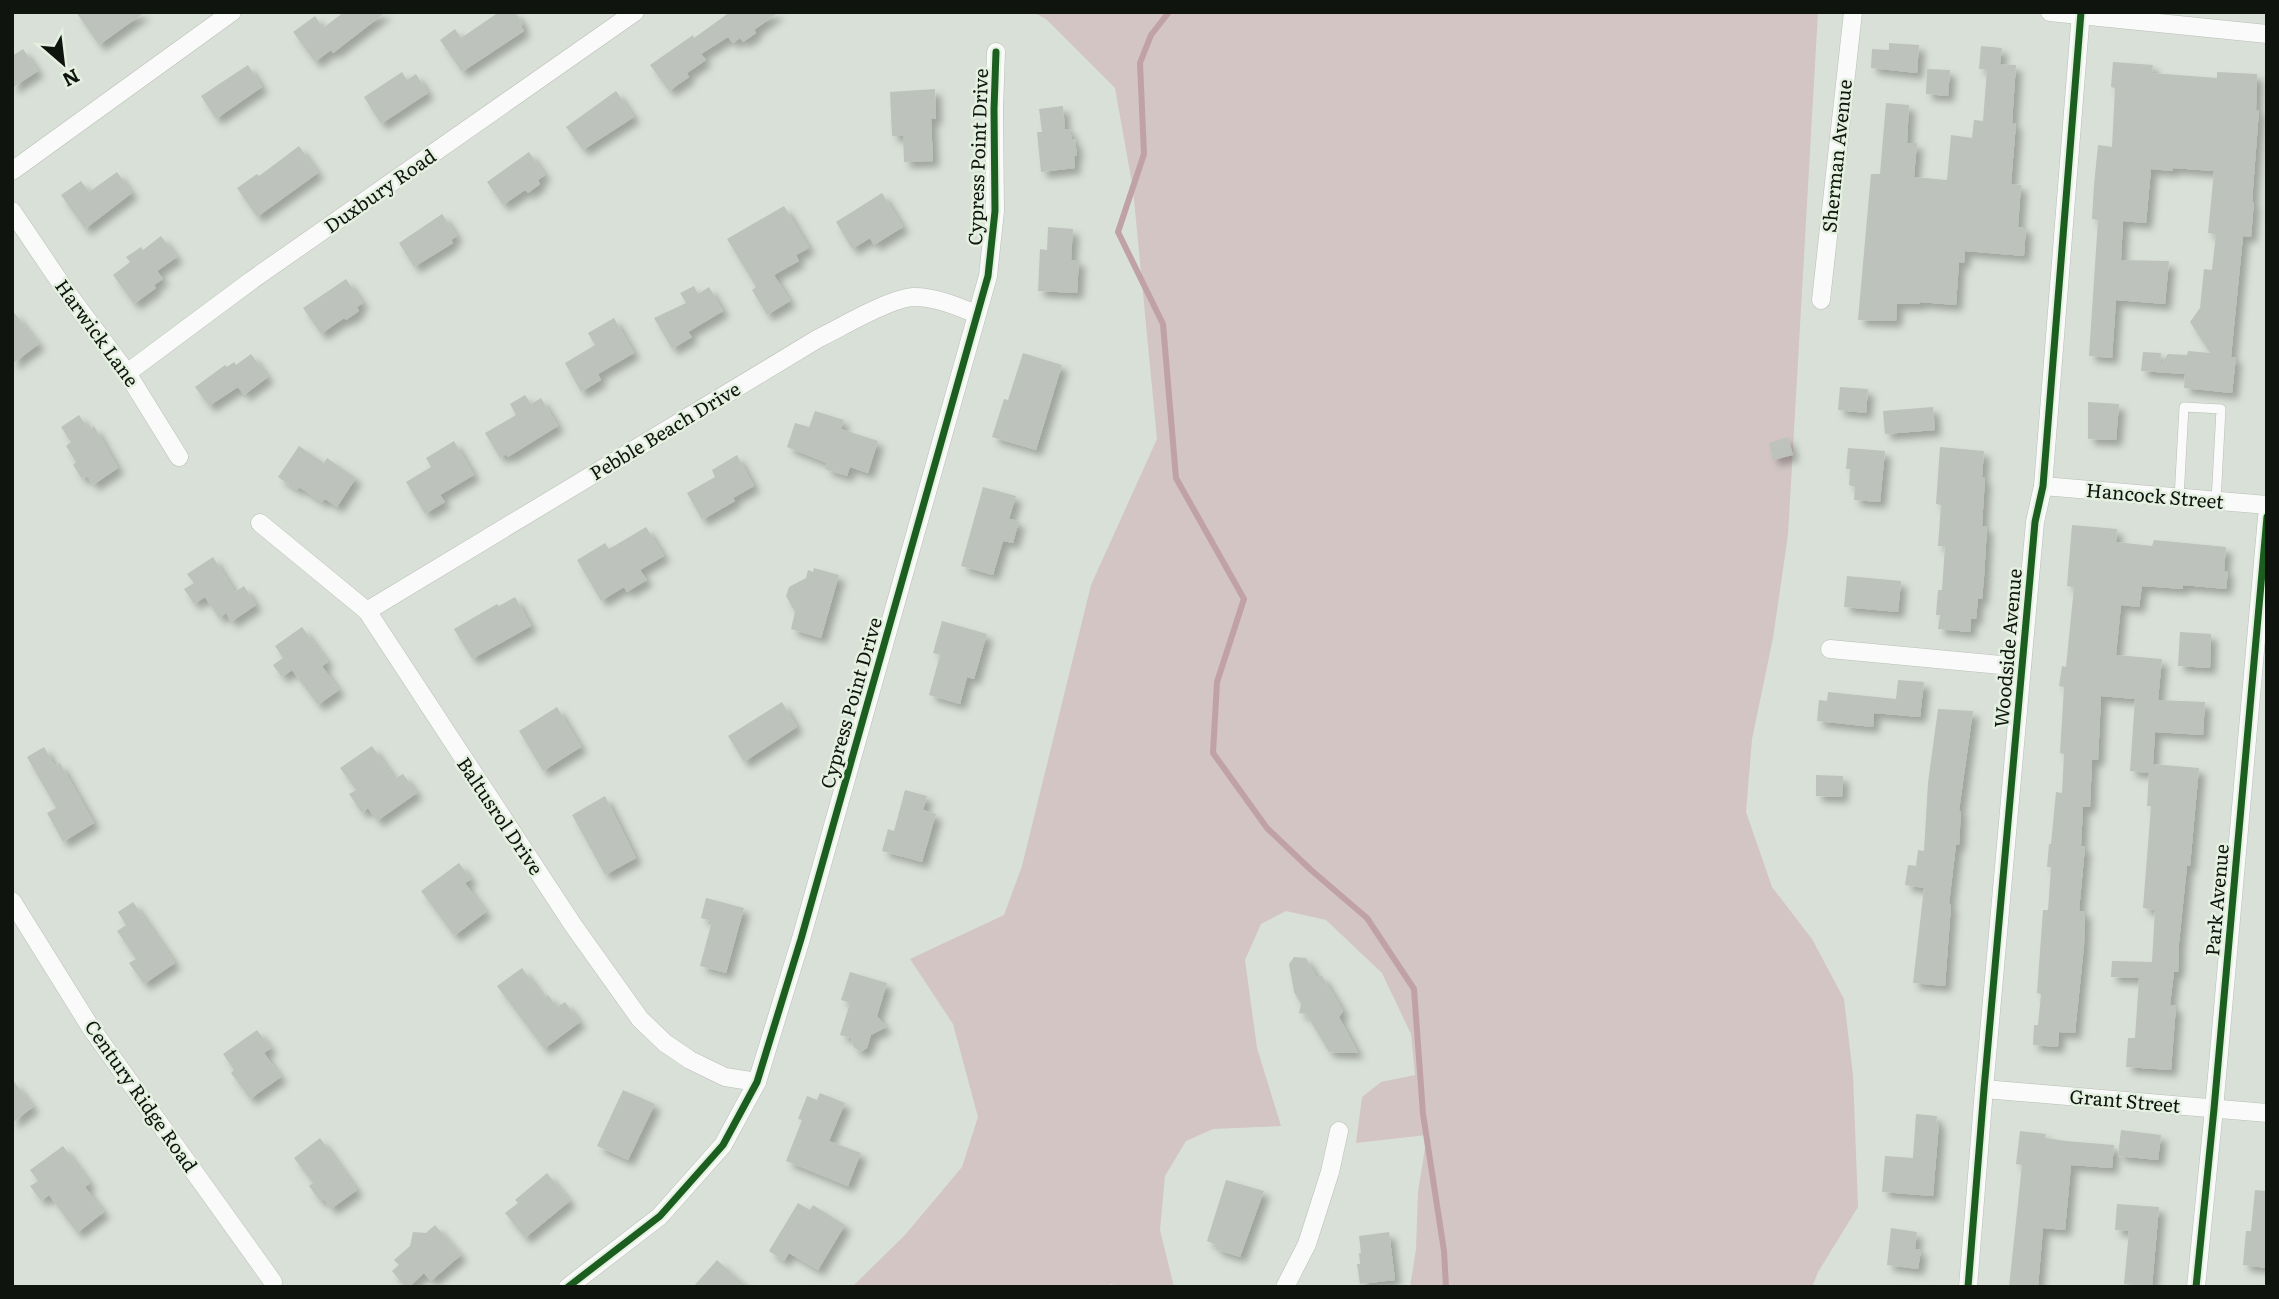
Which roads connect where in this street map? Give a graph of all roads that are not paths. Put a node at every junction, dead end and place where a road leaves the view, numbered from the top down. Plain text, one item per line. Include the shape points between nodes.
1 (232, 12) edge
2 (635, 12) edge
3 (1853, 12) edge
4 (2050, 12) edge
5 (2081, 14) edge
6 (2267, 34) edge
7 (996, 52) dead end
8 (12, 171) edge
9 (12, 211) edge
10 (1821, 300) dead end
11 (976, 314) junction
12 (127, 373) junction
13 (179, 457) dead end
14 (2043, 486) junction
15 (2179, 498) junction
16 (2216, 501) junction
17 (2267, 505) edge
18 (2267, 517) edge
19 (260, 523) dead end
20 (367, 611) junction
21 (1830, 649) dead end
22 (2022, 667) junction
23 (12, 901) edge
24 (757, 1082) junction
25 (1984, 1089) junction
26 (2214, 1109) junction
27 (2267, 1113) edge
28 (1339, 1131) dead end
29 (275, 1285) edge
30 (568, 1287) edge
31 (1285, 1287) edge
32 (1968, 1287) edge
33 (2196, 1287) edge

1 - 8 street
2 - 12 street, Duxbury Road
3 - 10 street, Sherman Avenue
4 - 5 street
5 - 6 street
5 - 14 street, Woodside Avenue
7 - 11 street, Cypress Point Drive via 995,211 988,276
9 - 12 street, Harwick Lane
11 - 20 street, Pebble Beach Drive via 946,302 914,297 898,300 819,338
11 - 24 street, Cypress Point Drive
12 - 13 street, Harwick Lane
14 - 15 street, Hancock Street
14 - 22 street, Woodside Avenue via 2035,522
15 - 16 street, Hancock Street
15 - 16 lane via 2184,407 2221,409
16 - 17 street, Hancock Street
18 - 26 street, Park Avenue
19 - 20 street, Baltusrol Drive
20 - 24 street, Baltusrol Drive via 640,1020 690,1060 725,1077
21 - 22 street
22 - 25 street, Woodside Avenue
23 - 29 street, Century Ridge Road via 91,1028
24 - 30 street, Cypress Point Drive via 723,1145 660,1216
25 - 26 street, Grant Street
25 - 32 street, Woodside Avenue
26 - 27 street, Grant Street
26 - 33 street, Park Avenue
28 - 31 street via 1307,1244

